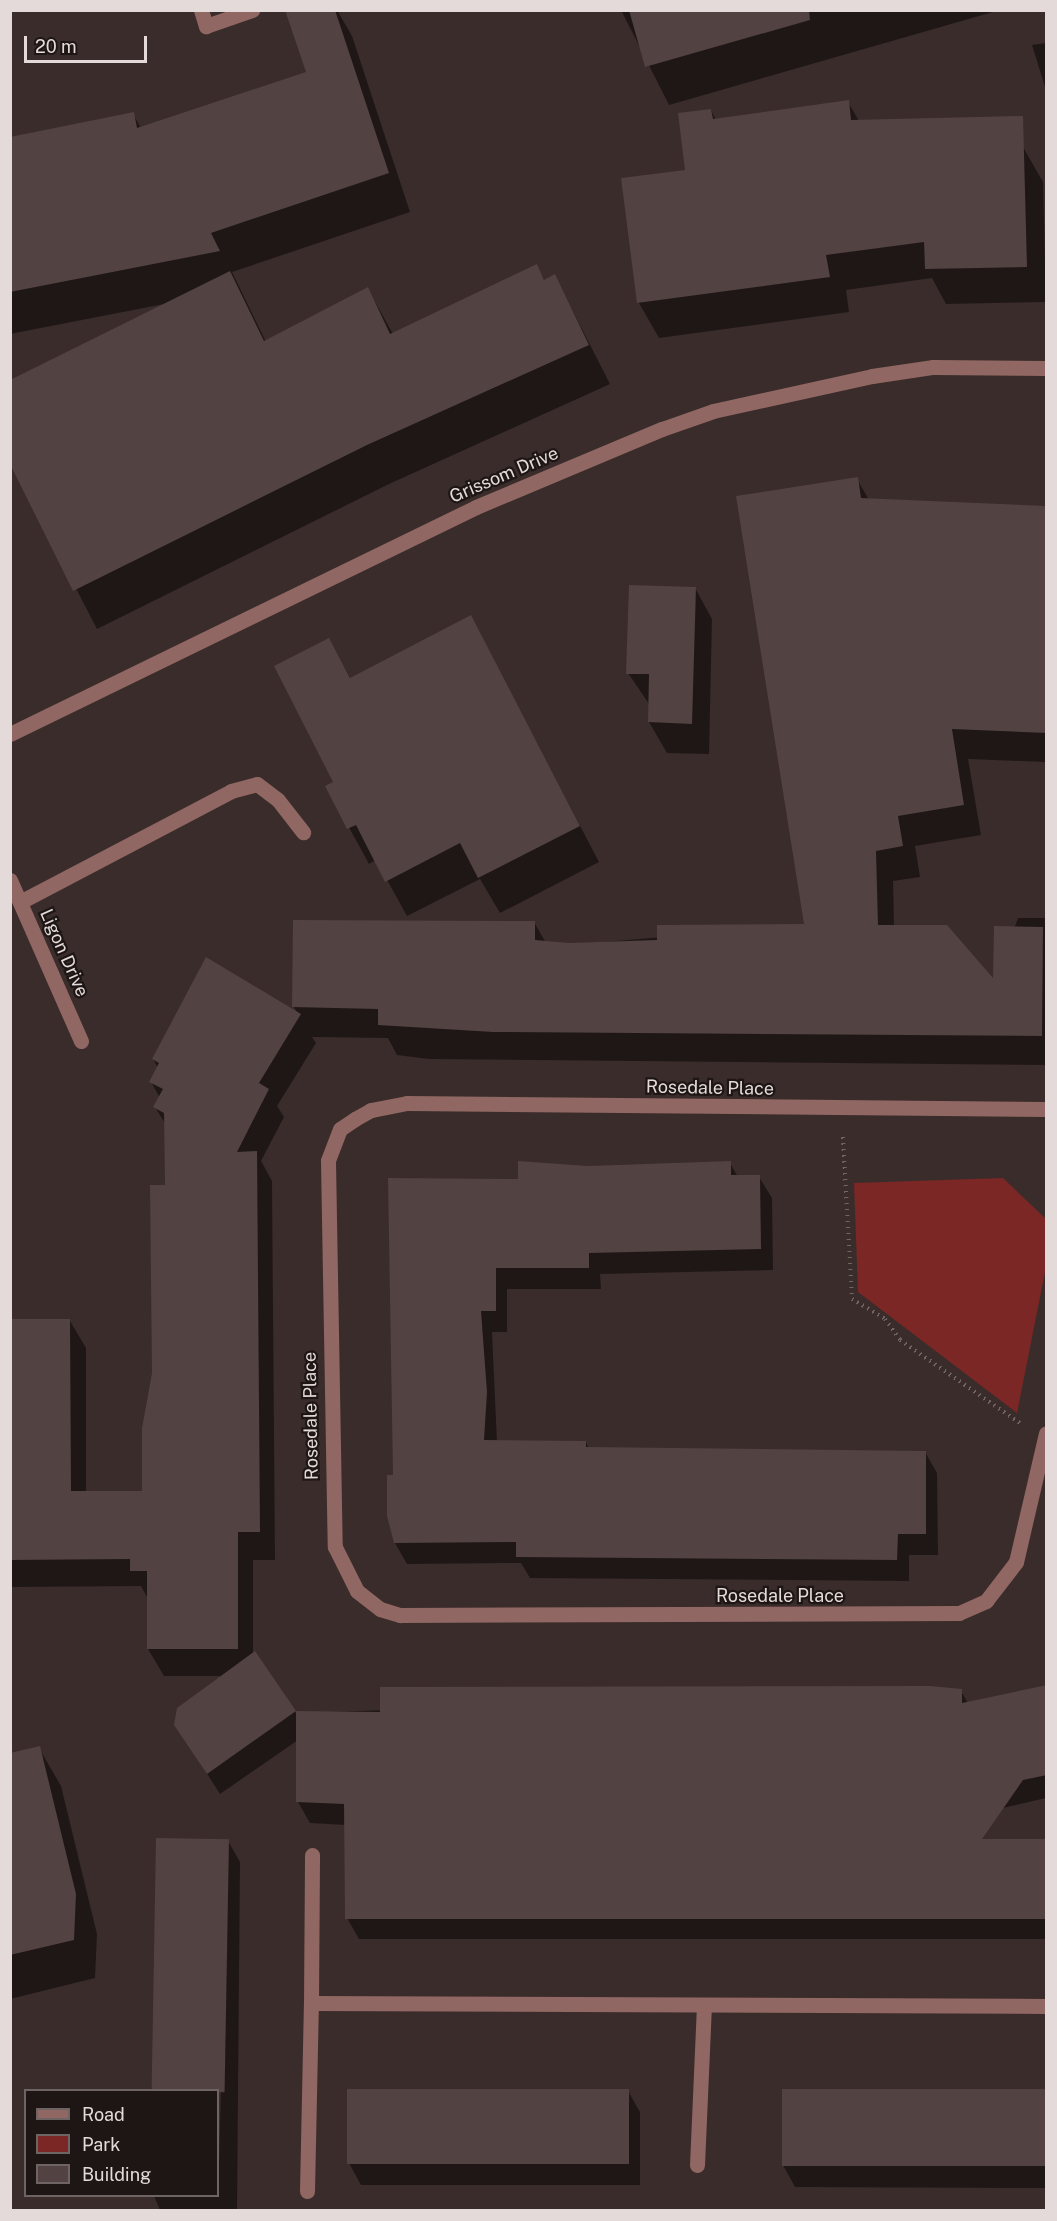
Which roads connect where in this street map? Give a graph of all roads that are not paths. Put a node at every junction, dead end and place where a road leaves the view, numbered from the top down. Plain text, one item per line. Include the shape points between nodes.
1 (201, 10) edge
2 (252, 10) edge
3 (1047, 368) edge
4 (10, 734) edge
5 (303, 832) dead end
6 (10, 880) edge
7 (20, 902) junction
8 (81, 1041) dead end
9 (1047, 1109) edge
10 (1046, 1437) edge
11 (312, 1855) dead end
12 (311, 2003) junction
13 (704, 2005) junction
14 (1047, 2006) edge
15 (697, 2165) dead end
16 (307, 2191) dead end

1 - 2 street via 206,26
3 - 4 street, Grissom Drive via 933,367 882,375 762,399 663,429 476,507
5 - 7 street via 278,800 257,784 231,791
6 - 7 street, Ligon Drive
7 - 8 street, Ligon Drive
9 - 10 street, Rosedale Place via 407,1103 371,1110 340,1129 328,1161 335,1547 350,1582 380,1609 429,1617 959,1612 986,1601 1016,1562
11 - 12 street
12 - 13 street
12 - 16 street
13 - 14 street
13 - 15 street

